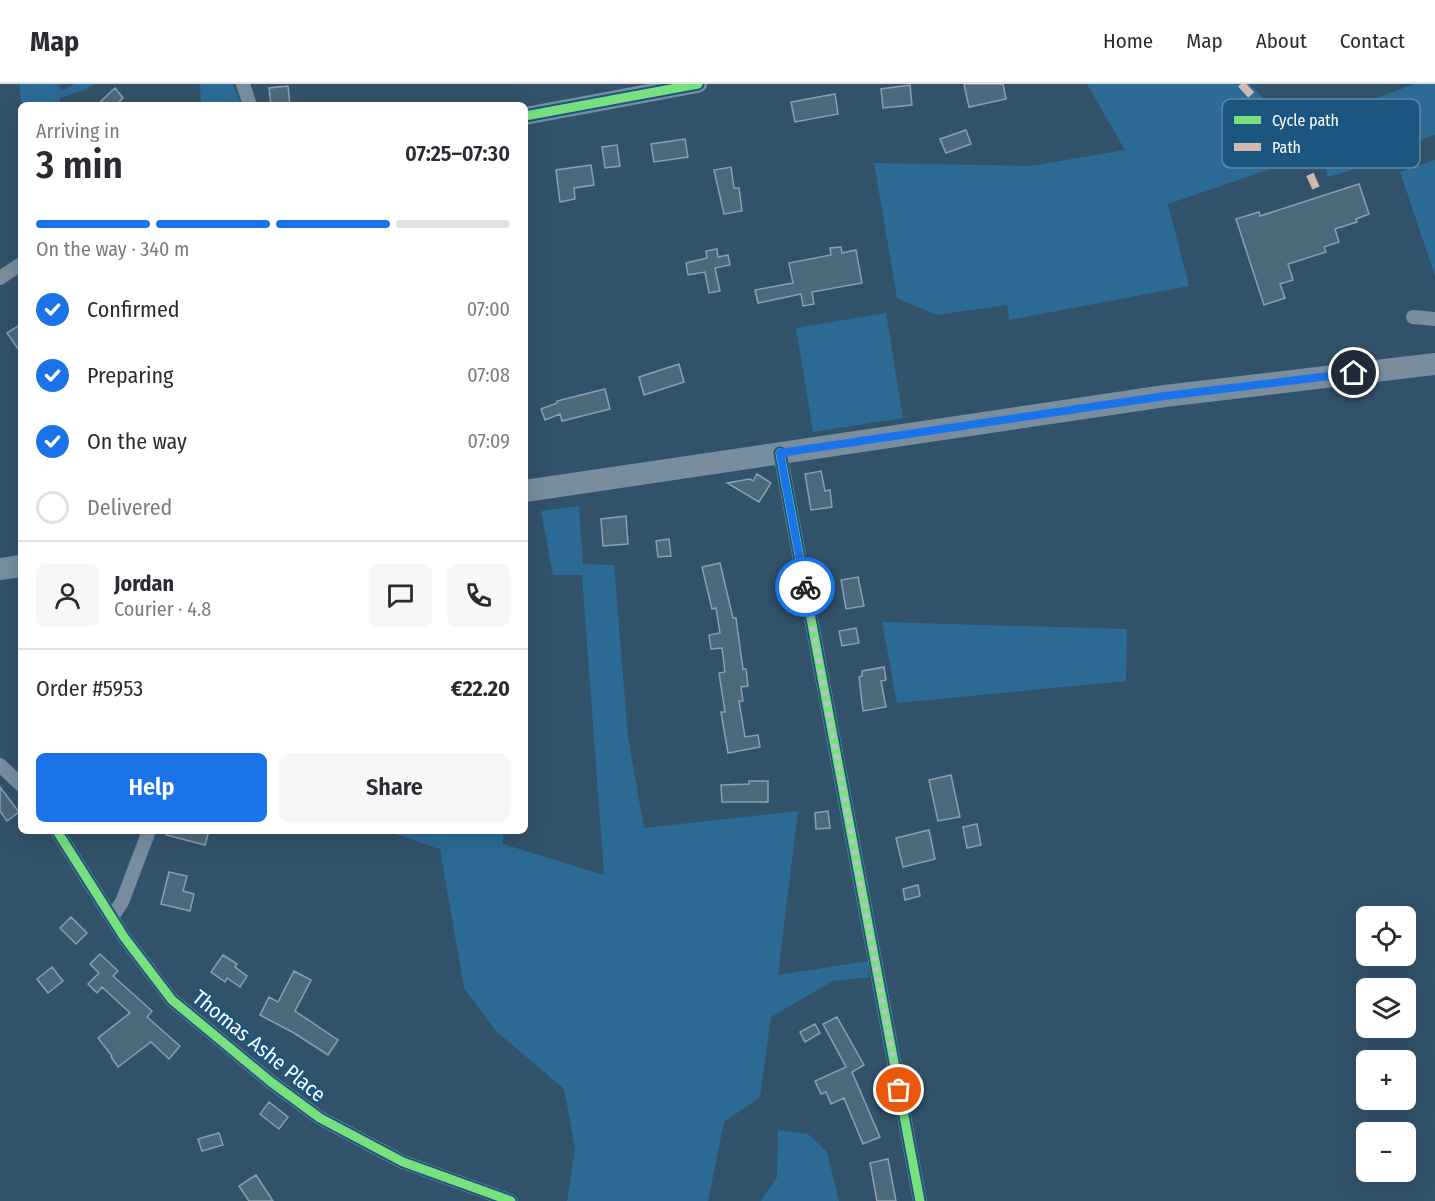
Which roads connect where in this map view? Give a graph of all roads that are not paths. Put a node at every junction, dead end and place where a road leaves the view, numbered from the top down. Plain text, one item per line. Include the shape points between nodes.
1 (243, 84) edge
2 (698, 84) edge
3 (249, 102) edge
4 (528, 115) edge
5 (18, 266) edge
6 (0, 278) edge
7 (1413, 317) dead end
8 (1435, 319) edge
9 (1435, 364) edge
10 (780, 453) junction
11 (528, 491) edge
12 (18, 566) edge
13 (0, 569) edge
14 (0, 765) edge
15 (18, 781) edge
16 (59, 834) edge
17 (148, 834) edge
18 (112, 917) junction
19 (511, 1201) edge
20 (920, 1201) edge

1 - 3 street
2 - 4 street
5 - 6 street
7 - 8 street
9 - 10 highway via 1165,396
10 - 11 highway
10 - 20 street
12 - 13 highway
14 - 15 street
16 - 18 street, Thomas Ashe Place
17 - 18 street via 122,902
18 - 19 street, Thomas Ashe Place via 172,1000 312,1112 403,1162

